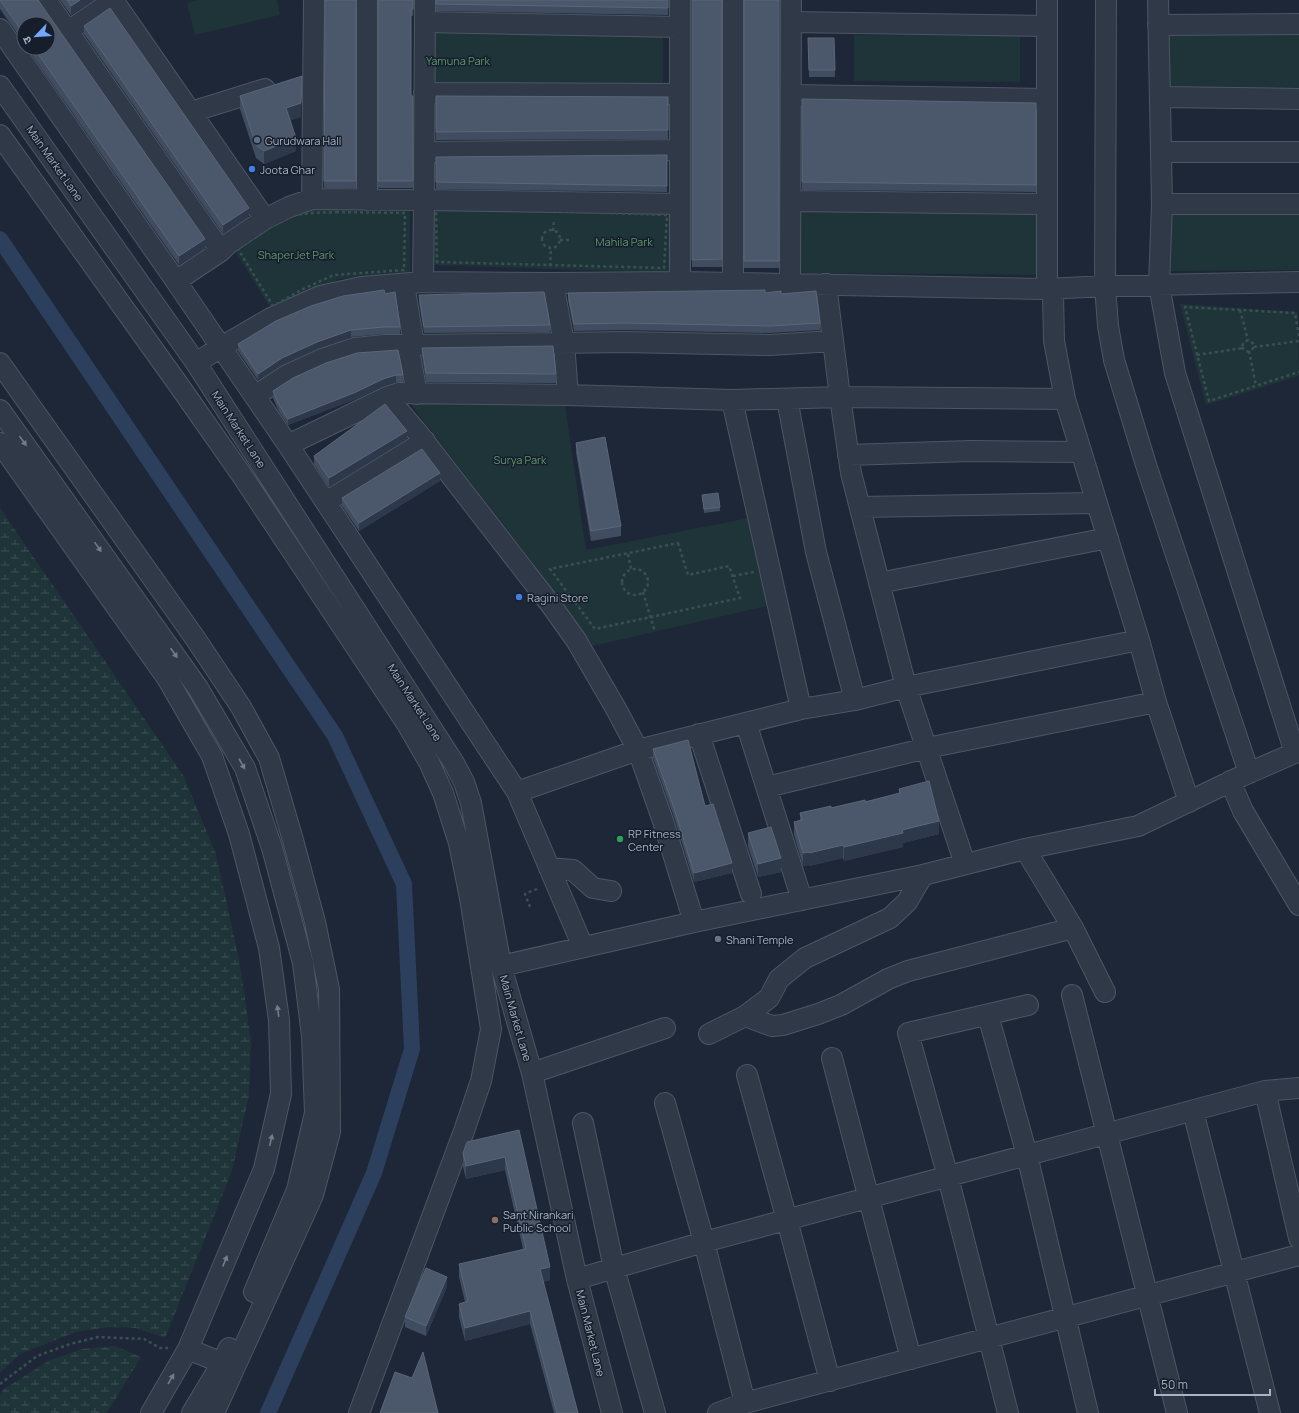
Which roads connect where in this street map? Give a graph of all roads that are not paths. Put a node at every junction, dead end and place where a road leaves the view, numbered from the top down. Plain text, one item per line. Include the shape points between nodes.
1 (46, 0) edge
2 (114, 0) edge
3 (314, 0) edge
4 (367, 0) edge
5 (424, 0) edge
6 (680, 0) edge
7 (733, 0) edge
8 (791, 0) edge
9 (1047, 0) edge
10 (1106, 0) edge
11 (1158, 0) edge
12 (424, 22) junction
13 (791, 22) junction
14 (1299, 24) edge
15 (1158, 25) junction
16 (1047, 26) junction
17 (680, 27) junction
18 (0, 29) edge
19 (68, 31) junction
20 (313, 74) junction
21 (0, 86) edge
22 (424, 93) junction
23 (680, 94) junction
24 (791, 95) junction
25 (1160, 97) junction
26 (1047, 99) junction
27 (1299, 99) edge
28 (191, 112) junction
29 (0, 135) edge
30 (680, 150) junction
31 (424, 152) junction
32 (1161, 152) junction
33 (1299, 152) edge
34 (312, 199) junction
35 (367, 200) junction
36 (424, 200) junction
37 (791, 201) junction
38 (680, 204) junction
39 (1046, 204) junction
40 (1162, 204) junction
41 (1299, 204) edge
42 (265, 219) junction
43 (221, 251) junction
44 (551, 272) junction
45 (176, 281) junction
46 (680, 282) junction
47 (733, 282) junction
48 (1299, 282) edge
49 (414, 283) junction
50 (790, 284) junction
51 (826, 284) junction
52 (1159, 285) junction
53 (1105, 286) junction
54 (1047, 289) junction
55 (833, 341) junction
56 (564, 343) junction
57 (411, 345) junction
58 (221, 347) junction
59 (0, 362) edge
60 (196, 363) junction
61 (417, 394) junction
62 (568, 395) junction
63 (255, 396) junction
64 (387, 397) junction
65 (840, 397) junction
66 (787, 399) junction
67 (1065, 399) junction
68 (732, 400) junction
69 (0, 410) edge
70 (425, 441) junction
71 (0, 443) edge
72 (288, 445) junction
73 (1081, 452) junction
74 (848, 455) junction
75 (326, 502) junction
76 (1097, 502) junction
77 (860, 507) junction
78 (1108, 538) junction
79 (879, 583) junction
80 (1139, 640) junction
81 (906, 687) junction
82 (855, 700) junction
83 (1156, 702) junction
84 (800, 709) junction
85 (746, 723) junction
86 (699, 734) junction
87 (927, 748) junction
88 (638, 750) junction
89 (1297, 752) edge
90 (1249, 773) junction
91 (1230, 781) junction
92 (767, 787) junction
93 (517, 792) junction
94 (1189, 802) junction
95 (1025, 849) junction
96 (965, 864) junction
97 (549, 868) junction
98 (923, 875) junction
99 (611, 891) dead end
100 (750, 894) dead end
101 (802, 900) junction
102 (1299, 905) edge
103 (694, 922) junction
104 (1073, 928) junction
105 (583, 947) junction
106 (501, 966) junction
107 (1104, 992) dead end
108 (1072, 995) dead end
109 (1028, 1005) dead end
110 (988, 1015) junction
111 (745, 1016) junction
112 (665, 1028) dead end
113 (708, 1034) dead end
114 (832, 1058) dead end
115 (532, 1073) junction
116 (748, 1075) dead end
117 (1299, 1088) edge
118 (1264, 1091) junction
119 (665, 1103) dead end
120 (1193, 1111) junction
121 (583, 1123) dead end
122 (1107, 1134) junction
123 (1027, 1155) junction
124 (948, 1177) junction
125 (868, 1198) junction
126 (787, 1220) junction
127 (1299, 1238) edge
128 (704, 1242) junction
129 (1299, 1255) edge
130 (614, 1268) junction
131 (1234, 1272) junction
132 (577, 1278) junction
133 (1148, 1296) junction
134 (1066, 1318) junction
135 (989, 1338) junction
136 (188, 1349) junction
137 (911, 1359) junction
138 (222, 1363) junction
139 (830, 1380) junction
140 (745, 1403) junction
141 (151, 1413) edge
142 (192, 1413) edge
143 (214, 1413) edge
144 (359, 1413) edge
145 (612, 1413) edge
146 (655, 1413) edge
147 (718, 1413) edge
148 (1008, 1413) edge
149 (1088, 1413) edge
150 (1177, 1413) edge
151 (1270, 1413) edge

1 - 19 street
2 - 19 street
2 - 28 street
3 - 20 street
4 - 35 street
5 - 12 street
6 - 17 street
7 - 47 street
8 - 13 street
9 - 16 street
10 - 53 street
11 - 15 street
12 - 17 street
12 - 22 street
13 - 16 street
13 - 24 street
14 - 15 street
15 - 25 street
16 - 26 street
17 - 23 street
18 - 45 street
19 - 43 street
20 - 28 street
20 - 34 street
21 - 60 street, Main Market Lane
22 - 23 street
22 - 31 street
23 - 30 street
24 - 26 street
24 - 37 street
25 - 27 street
25 - 32 street
26 - 39 street
28 - 42 street
29 - 144 street via 241,474 407,724 443,793 459,843 491,1029 481,1080 464,1131
30 - 31 street
30 - 38 street
31 - 36 street
32 - 33 street
32 - 40 street
34 - 35 street
34 - 42 street via 288,203
35 - 36 street
36 - 38 street
36 - 49 street via 417,237
37 - 39 street
37 - 50 street
38 - 46 street
39 - 54 street
40 - 41 street
40 - 52 street
42 - 43 street
43 - 45 street
44 - 46 street
44 - 49 street
44 - 56 street
45 - 58 street
46 - 47 street
47 - 50 street
48 - 52 street
49 - 57 street
49 - 58 street via 362,287 320,296 271,318
50 - 51 street
51 - 54 street
51 - 55 street
52 - 53 street
52 - 89 street via 1175,373
53 - 54 street
53 - 90 street via 1114,360
54 - 67 street via 1053,294 1054,341
55 - 56 street via 770,345
55 - 65 street
56 - 57 street
56 - 62 street
57 - 61 street
57 - 63 street via 355,348 287,375
58 - 60 street
58 - 63 street
59 - 143 street via 195,638 241,707 269,758 315,922 329,989 330,1132 313,1195
60 - 106 street, Main Market Lane via 464,782 472,803
61 - 62 street
61 - 64 street via 399,393
62 - 68 street
63 - 72 street
64 - 70 street
64 - 72 street
65 - 66 street
65 - 67 street
65 - 74 street
66 - 68 street
66 - 82 street via 816,552
67 - 73 street
68 - 84 street
69 -> 138 street via 198,688 245,768 272,848 303,963 312,1036 315,1112 297,1190
70 - 75 street
70 - 88 street via 576,640
136 -> 71 street via 264,1169 281,1094 279,1020 269,948 239,834 212,756 167,678
72 - 75 street
73 - 74 street via 970,451
73 - 76 street
74 - 77 street
75 - 93 street
76 - 77 street
76 - 78 street
77 - 79 street
78 - 79 street
78 - 80 street
79 - 81 street
80 - 81 street
80 - 83 street
81 - 82 street
81 - 87 street
82 - 84 street
83 - 87 street
83 - 94 street
84 - 85 street
85 - 86 street
85 - 92 street
86 - 88 street
86 - 100 street
87 - 92 street
87 - 96 street
88 - 93 street
88 - 103 street via 664,821
89 - 90 street
90 - 91 street
91 - 94 street
91 - 102 street via 1243,811
92 - 101 street
93 - 97 street
94 - 95 street via 1138,826
95 - 96 street
95 - 104 street
96 - 98 street
97 - 99 street via 574,870 593,888
97 - 105 street
98 - 101 street
98 - 111 street via 907,902 890,918 805,958 779,979 769,998
101 - 103 street
103 - 105 street
104 - 107 street
104 - 111 street via 908,971 841,1005 782,1025 772,1026
105 - 106 street
106 - 115 street, Main Market Lane
108 - 122 street
109 - 110 street
110 - 123 street
110 - 124 street via 908,1033
111 - 113 street
112 - 115 street
114 - 125 street
115 - 132 street, Main Market Lane
116 - 126 street
117 - 118 street
118 - 120 street
118 - 127 street
119 - 128 street
120 - 122 street
120 - 131 street
121 - 130 street
122 - 123 street
122 - 133 street
123 - 124 street
123 - 134 street
124 - 125 street
124 - 135 street
125 - 126 street
125 - 137 street
126 - 128 street
126 - 139 street
128 - 130 street
128 - 140 street
129 - 131 street
130 - 132 street
130 - 146 street
131 - 133 street
131 - 151 street
132 - 145 street, Main Market Lane
133 - 134 street
133 - 150 street
134 - 135 street
134 - 149 street
135 - 137 street
135 - 148 street
136 - 138 street
141 -> 136 street
137 - 139 street
138 - 142 street
139 - 140 street
140 - 147 street

